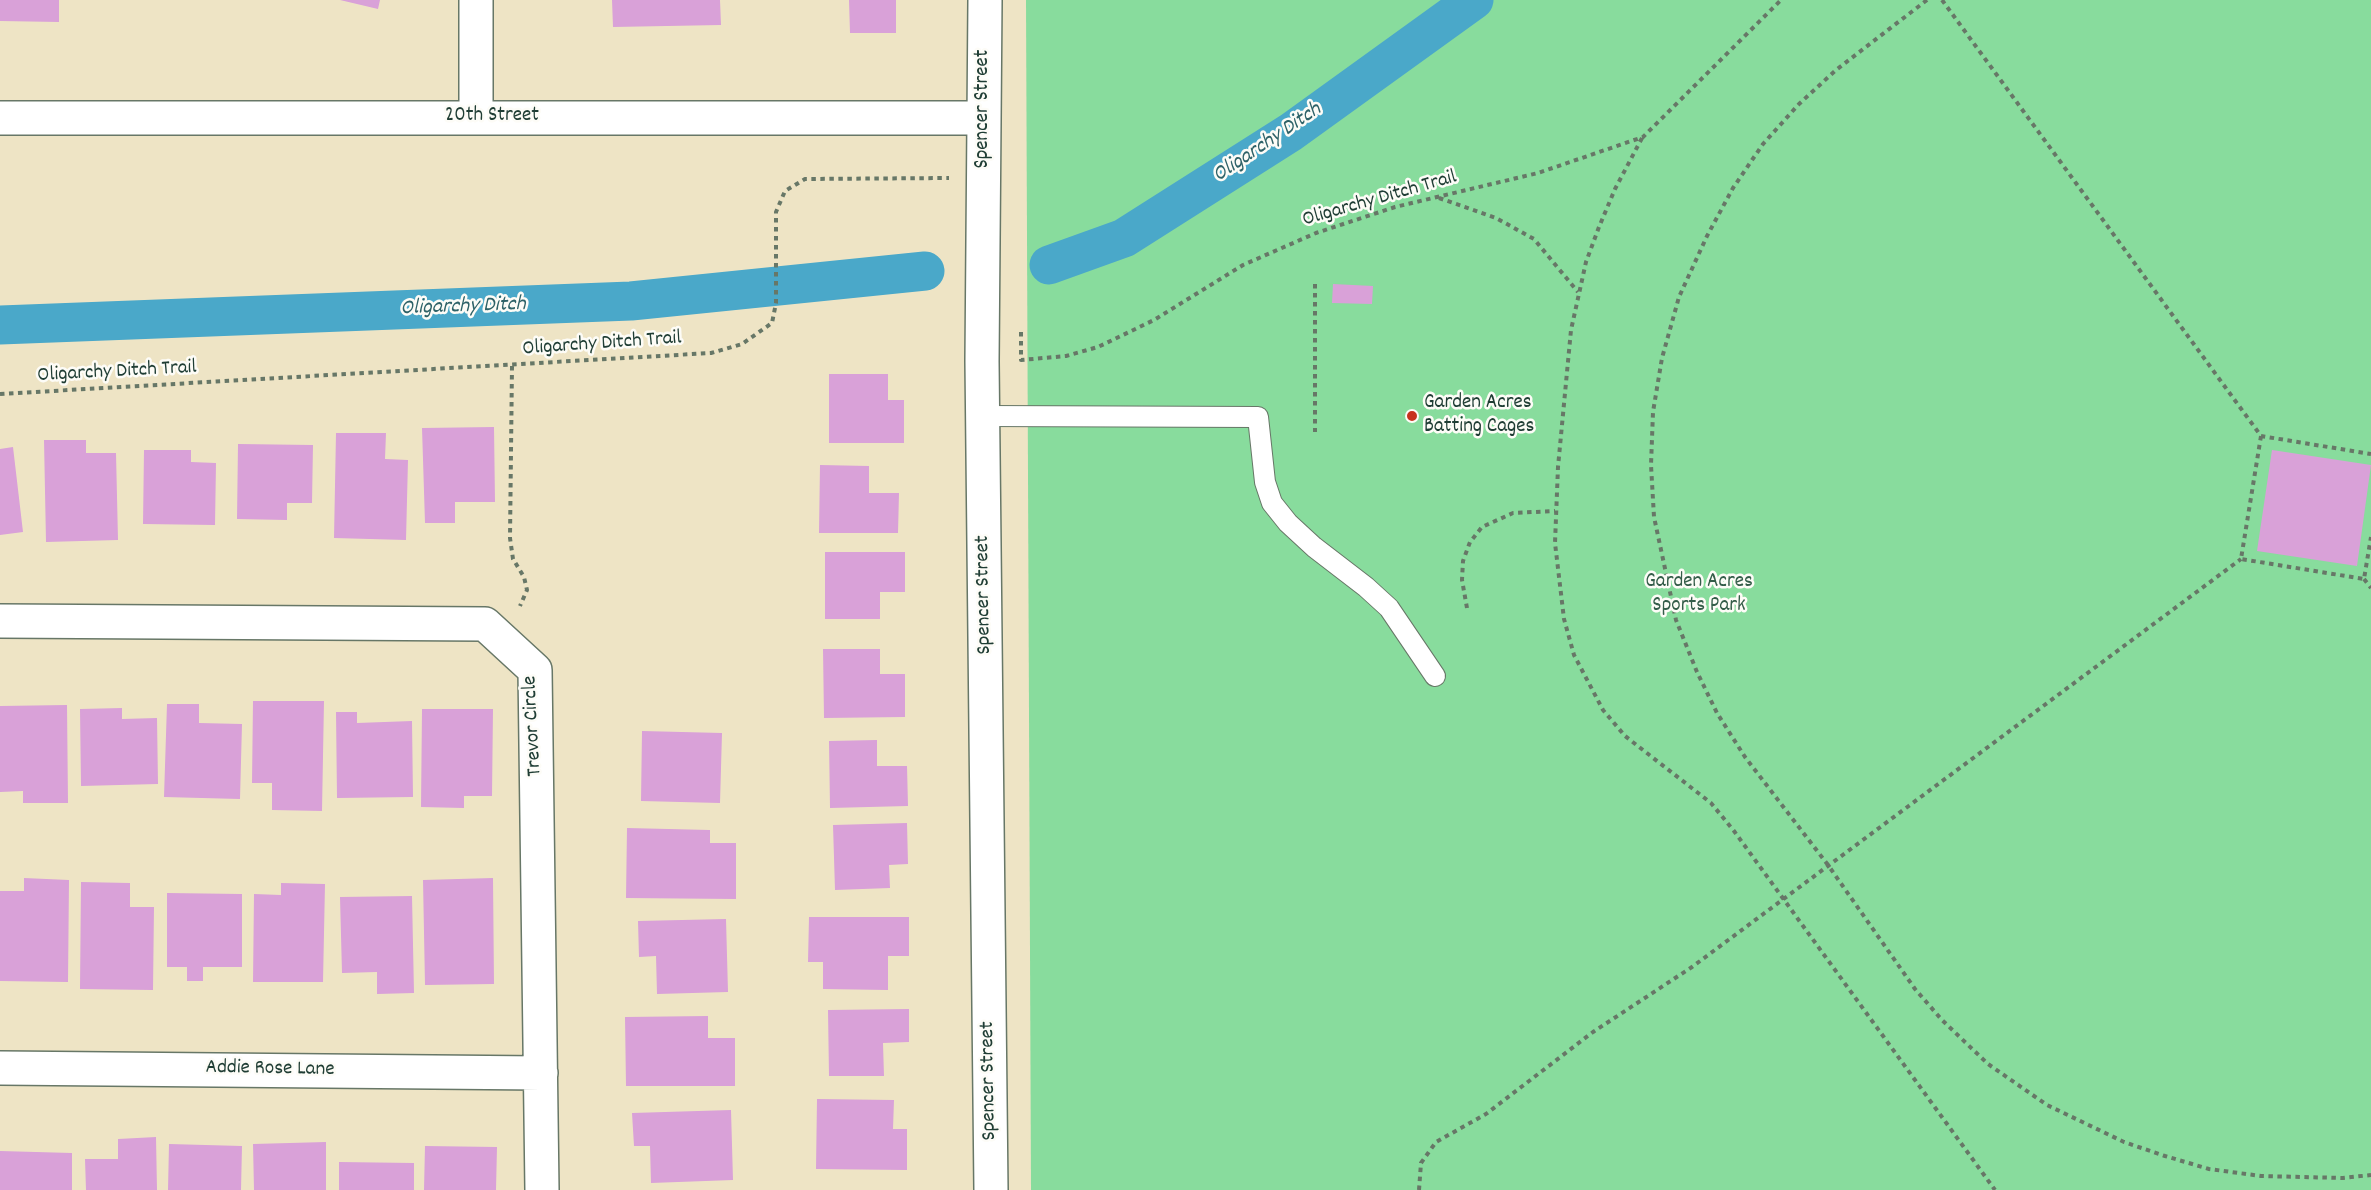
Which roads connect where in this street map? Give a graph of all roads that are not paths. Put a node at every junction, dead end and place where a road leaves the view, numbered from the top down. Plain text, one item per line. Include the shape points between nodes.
1 (476, 0) edge
2 (985, 0) edge
3 (476, 117) junction
4 (0, 118) edge
5 (984, 118) junction
6 (984, 416) junction
7 (0, 621) edge
8 (1435, 676) dead end
9 (0, 1068) edge
10 (541, 1073) junction
11 (542, 1190) edge
12 (991, 1190) edge

1 - 3 street
2 - 5 street, Spencer Street
3 - 4 street, 20th Street
3 - 5 street, 20th Street
5 - 6 street, Spencer Street
6 - 8 lane via 1258,417 1265,482 1272,503 1288,524 1389,608
6 - 12 street, Spencer Street
7 - 10 street, Trevor Circle via 485,624 535,670
9 - 10 street, Addie Rose Lane
10 - 11 street, Trevor Circle

